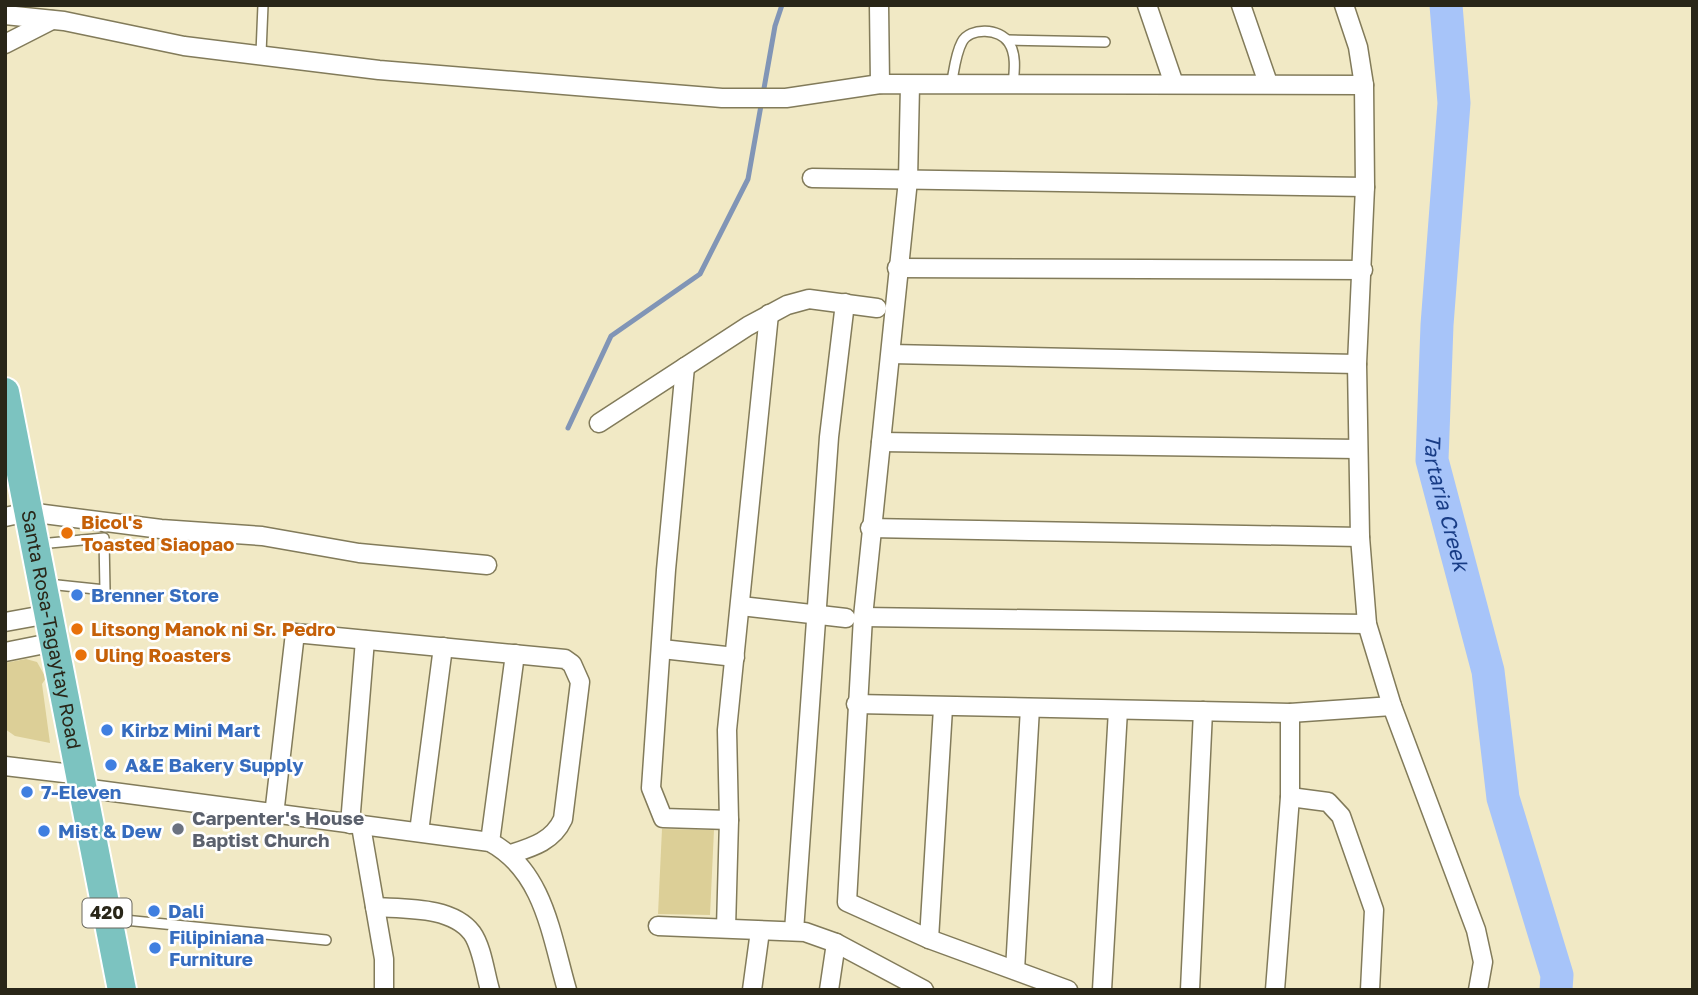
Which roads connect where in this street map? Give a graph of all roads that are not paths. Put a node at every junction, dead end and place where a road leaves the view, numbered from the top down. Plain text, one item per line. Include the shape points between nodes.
1 (263, 5) edge
2 (879, 5) edge
3 (1147, 5) edge
4 (1241, 5) edge
5 (1344, 5) edge
6 (5, 15) edge
7 (52, 20) junction
8 (1008, 40) junction
9 (1105, 42) dead end
10 (5, 44) edge
11 (261, 53) junction
12 (1268, 83) junction
13 (880, 84) junction
14 (1174, 84) junction
15 (910, 85) junction
16 (1364, 85) junction
17 (951, 86) junction
18 (1013, 86) junction
19 (812, 178) dead end
20 (908, 180) junction
21 (1365, 187) junction
22 (897, 268) junction
23 (1363, 270) junction
24 (845, 303) junction
25 (877, 308) dead end
26 (769, 314) junction
27 (891, 354) junction
28 (1357, 363) junction
29 (685, 366) junction
30 (5, 392) edge
31 (599, 423) dead end
32 (881, 442) junction
33 (1358, 449) junction
34 (17, 514) edge
35 (870, 528) junction
36 (1360, 537) junction
37 (34, 545) junction
38 (487, 565) dead end
39 (43, 583) junction
40 (741, 606) junction
41 (49, 614) junction
42 (816, 614) junction
43 (854, 618) junction
44 (5, 622) edge
45 (1367, 624) junction
46 (365, 640) junction
47 (55, 642) junction
48 (443, 648) junction
49 (662, 649) junction
50 (5, 652) edge
51 (515, 654) junction
52 (735, 657) junction
53 (856, 704) junction
54 (1392, 706) junction
55 (943, 708) junction
56 (1030, 708) junction
57 (1118, 710) junction
58 (1203, 711) junction
59 (1290, 713) junction
60 (5, 766) edge
61 (82, 781) junction
62 (1290, 797) junction
63 (274, 815) junction
64 (729, 820) junction
65 (356, 825) junction
66 (419, 832) junction
67 (489, 842) junction
68 (511, 853) junction
69 (375, 907) junction
70 (108, 919) junction
71 (658, 926) dead end
72 (726, 928) junction
73 (760, 931) junction
74 (794, 931) junction
75 (929, 939) junction
76 (326, 940) dead end
77 (836, 943) junction
78 (1015, 970) junction
79 (905, 984) edge
80 (121, 990) edge
81 (384, 990) edge
82 (490, 990) edge
83 (567, 990) edge
84 (752, 990) edge
85 (829, 990) edge
86 (924, 990) edge
87 (1069, 990) edge
88 (1102, 990) edge
89 (1190, 990) edge
90 (1275, 990) edge
91 (1370, 990) edge
92 (1478, 990) edge

1 - 11 lane
2 - 13 street
3 - 14 street
4 - 12 street
5 - 16 street
6 - 7 street
7 - 10 street
7 - 11 street via 184,46
8 - 9 lane
8 - 17 lane via 999,34 967,35
8 - 18 lane
11 - 13 street via 379,70 722,98 786,98
12 - 14 street
12 - 16 street
13 - 15 street
14 - 18 street
15 - 17 street
15 - 20 street
16 - 21 street
17 - 18 street
19 - 20 street
20 - 21 street
20 - 22 street
21 - 23 street
22 - 23 street
22 - 27 street
23 - 28 street
24 - 25 street
24 - 26 street via 799,300
24 - 42 street
26 - 29 street
26 - 40 street
27 - 28 street
27 - 32 street
28 - 33 street
29 - 31 street
29 - 49 street
30 - 34 main road, Santa Rosa-Tagaytay Road / 420
32 - 33 street
32 - 35 street
33 - 36 street
34 - 37 main road, Santa Rosa-Tagaytay Road / 420
34 - 38 street via 262,536 359,553
35 - 36 street
35 - 43 street
36 - 45 street
37 - 39 main road, Santa Rosa-Tagaytay Road / 420
37 - 39 lane via 104,538 105,590
39 - 41 main road, Santa Rosa-Tagaytay Road / 420
40 - 42 street
40 - 52 street
41 - 44 street
41 - 47 main road, Santa Rosa-Tagaytay Road / 420
42 - 43 street
42 - 74 street
43 - 45 street
43 - 53 street
45 - 54 street
46 - 48 street
46 - 63 street via 295,633
46 - 65 street
47 - 50 street
47 - 61 main road, Santa Rosa-Tagaytay Road / 420
48 - 51 street
48 - 66 street
49 - 52 street
49 - 64 street via 651,789 663,818
51 - 67 street
51 - 68 street via 565,659 580,682 563,819 558,831 537,846
52 - 64 street via 727,730
53 - 55 street
53 - 75 street via 847,902
54 - 59 street
54 - 92 street via 1476,930 1483,962
55 - 56 street
55 - 75 street
56 - 57 street
56 - 78 street
57 - 58 street
57 - 88 street
58 - 59 street
58 - 89 street
59 - 62 street
60 - 61 street
61 - 63 street
61 - 70 main road, Santa Rosa-Tagaytay Road / 420
62 - 90 street
62 - 91 street via 1328,802 1341,816 1374,910
63 - 65 street
64 - 72 street
65 - 66 street
65 - 69 street
66 - 67 street
67 - 68 street
68 - 83 street via 541,898
69 - 81 street
69 - 82 street via 446,915 462,924 472,934
70 - 76 lane
70 - 80 main road, Santa Rosa-Tagaytay Road / 420
71 - 72 street
72 - 73 street
73 - 74 street
73 - 84 street
74 - 77 street
75 - 78 street
77 - 79 street
77 - 85 street
78 - 87 street
79 - 86 street

